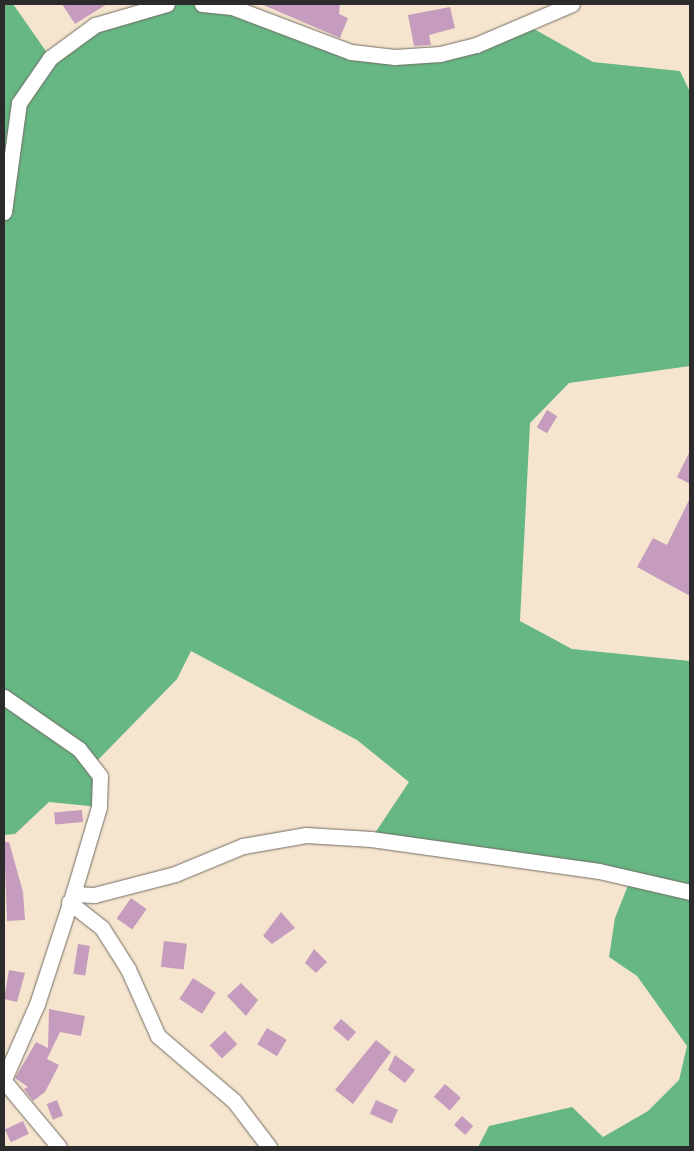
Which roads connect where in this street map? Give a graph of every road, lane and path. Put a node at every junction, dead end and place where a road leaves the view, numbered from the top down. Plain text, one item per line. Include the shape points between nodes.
1 (167, 4) edge
2 (202, 4) edge
3 (572, 4) edge
4 (4, 212) edge
5 (4, 697) edge
6 (690, 892) edge
7 (71, 898) junction
8 (4, 1080) edge
9 (59, 1147) edge
10 (269, 1147) edge

1 - 4 street via 95,26 50,58 19,103
2 - 3 street via 232,7 351,52 395,57 440,54 476,45
5 - 7 street via 79,749 100,776 99,807
6 - 7 street via 599,871 371,839 306,835 243,846 174,874
7 - 8 street via 37,1004
7 - 10 street via 102,928 128,969 158,1036 234,1101
8 - 9 street

